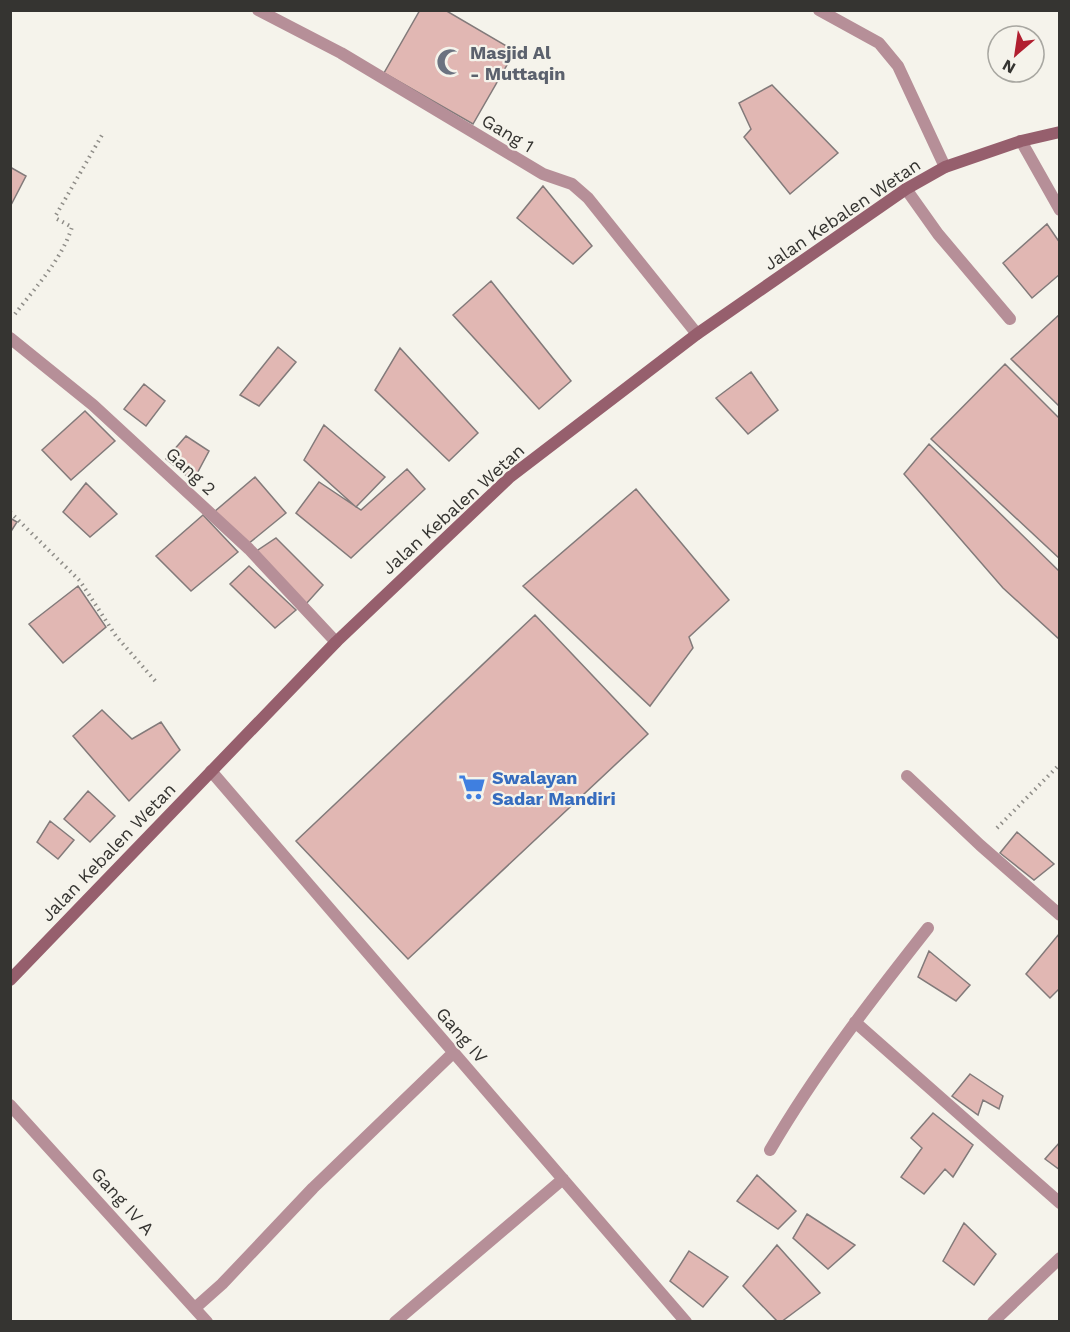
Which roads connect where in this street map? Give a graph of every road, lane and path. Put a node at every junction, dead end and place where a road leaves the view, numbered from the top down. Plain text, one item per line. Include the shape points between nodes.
1 (258, 10) edge
2 (819, 10) edge
3 (1059, 132) edge
4 (102, 135) dead end
5 (1021, 141) junction
6 (945, 167) junction
7 (906, 189) junction
8 (1059, 210) edge
9 (10, 319) edge
10 (1010, 319) dead end
11 (697, 334) junction
12 (10, 338) edge
13 (10, 512) edge
14 (336, 642) junction
15 (157, 683) dead end
16 (1059, 764) edge
17 (211, 771) junction
18 (908, 776) dead end
19 (981, 845) junction
20 (1059, 915) edge
21 (928, 928) dead end
22 (10, 980) edge
23 (855, 1022) junction
24 (453, 1053) junction
25 (10, 1105) edge
26 (770, 1150) dead end
27 (563, 1179) junction
28 (1059, 1203) edge
29 (1059, 1258) edge
30 (195, 1308) junction
31 (207, 1322) edge
32 (395, 1322) edge
33 (686, 1322) edge
34 (993, 1322) edge

1 - 11 street, Gang 1 via 341,53 543,174 572,184 588,198
2 - 6 street via 879,43 898,66
3 - 5 main road, Jalan Kebalen Wetan
4 - 9 path via 56,215 72,227 69,237 49,270
5 - 6 main road, Jalan Kebalen Wetan
5 - 8 street
6 - 7 main road, Jalan Kebalen Wetan
7 - 10 street via 938,234
7 - 11 main road, Jalan Kebalen Wetan
11 - 14 main road, Jalan Kebalen Wetan via 510,477
12 - 14 street, Gang 2 via 93,405 249,549
13 - 15 path via 80,581 116,636
14 - 17 main road, Jalan Kebalen Wetan
16 - 19 path
17 - 22 main road, Jalan Kebalen Wetan
17 - 24 street, Gang IV
18 - 19 street
19 - 20 street
21 - 23 street
23 - 26 street
23 - 28 street
24 - 27 street, Gang IV
24 - 30 street
25 - 30 street, Gang IV A
27 - 32 street
27 - 33 street, Gang IV
29 - 34 street
30 - 31 street, Gang IV A

